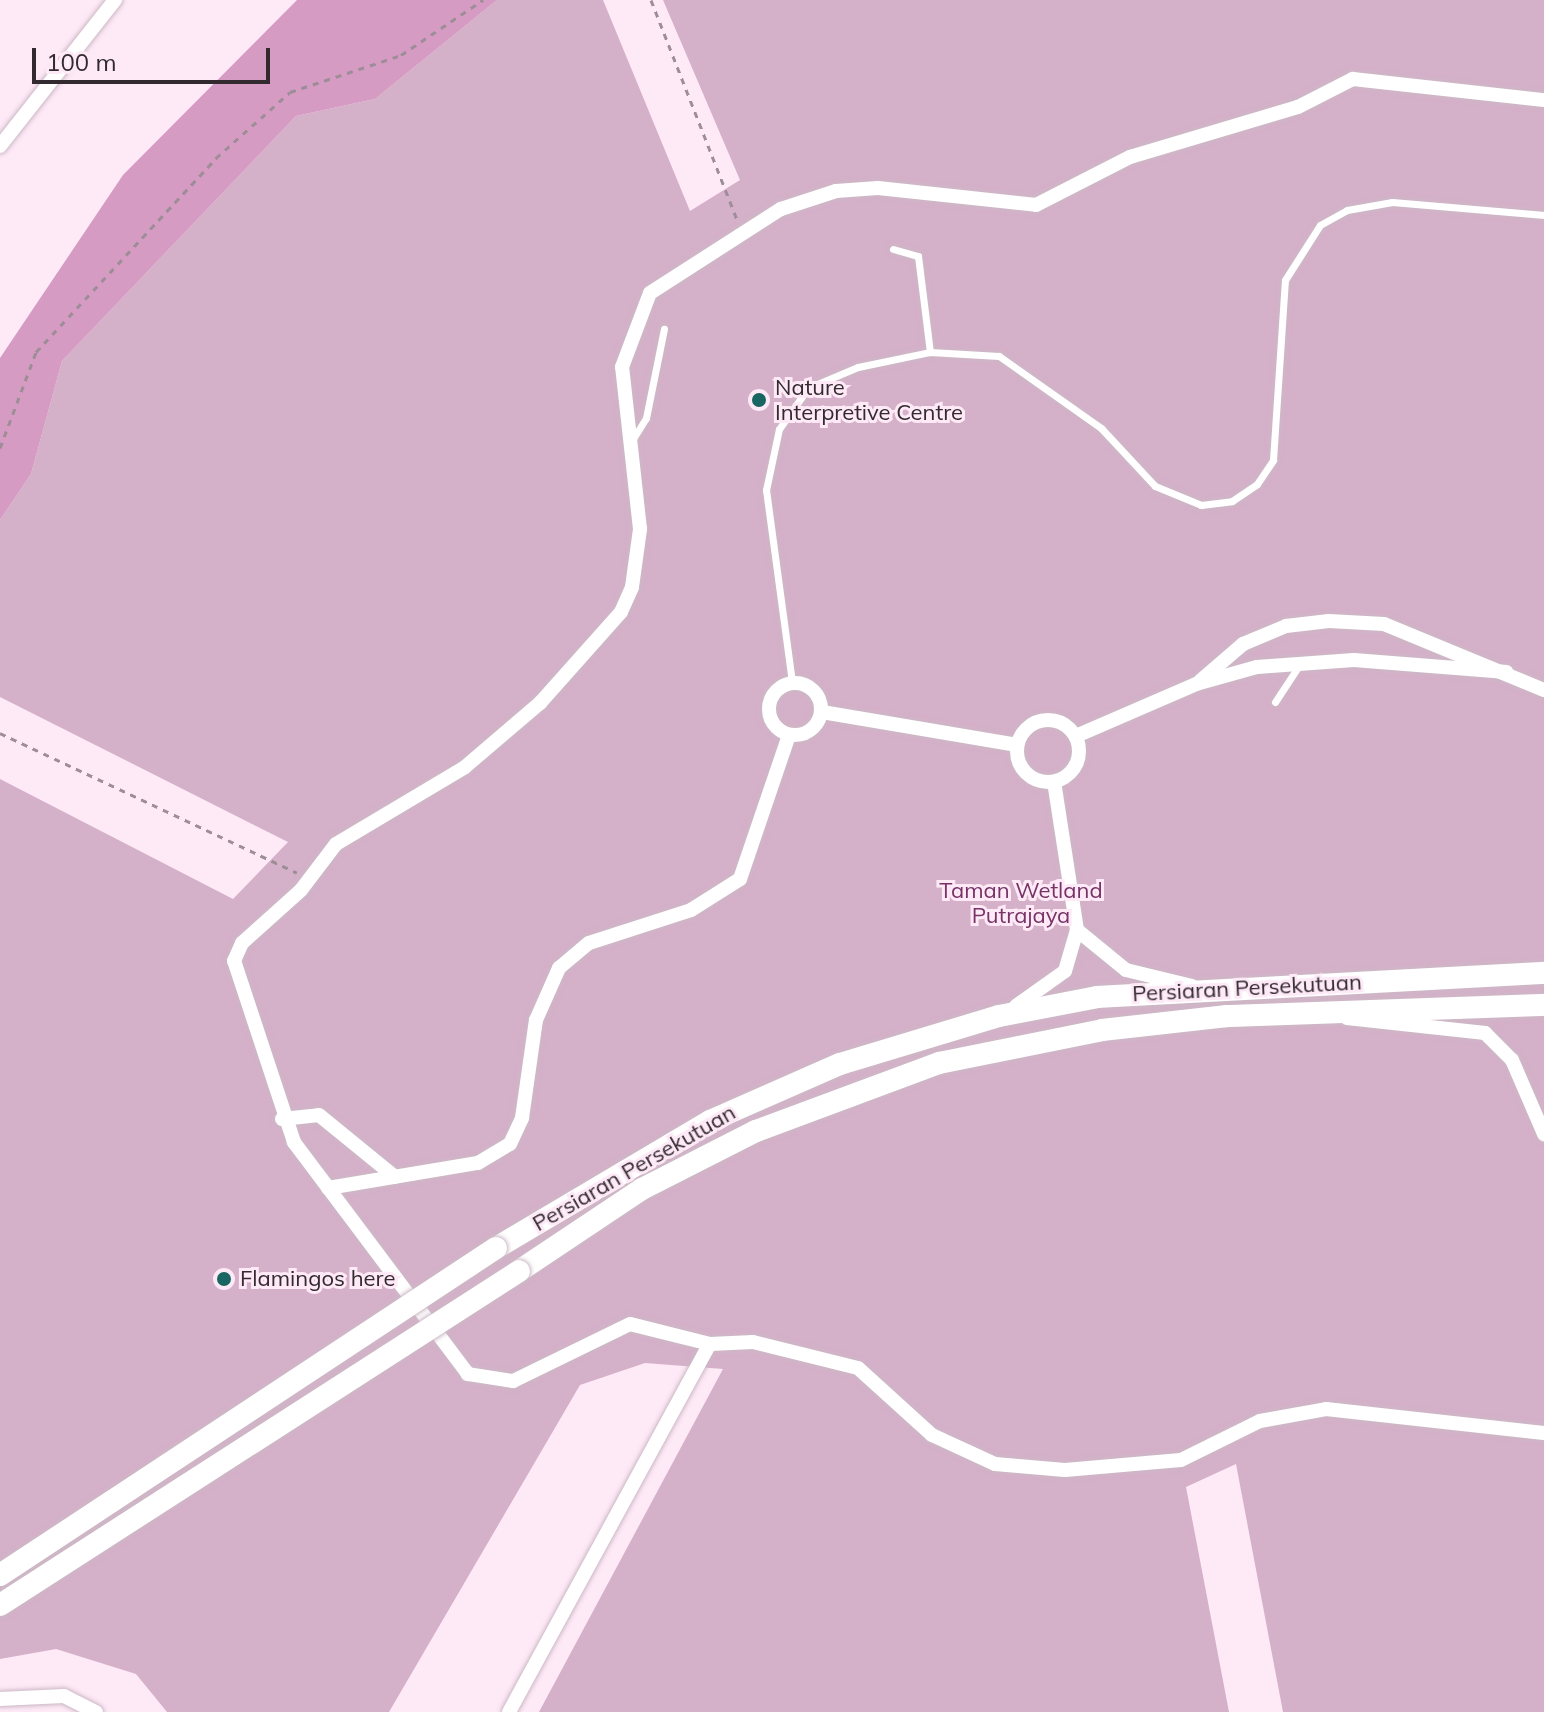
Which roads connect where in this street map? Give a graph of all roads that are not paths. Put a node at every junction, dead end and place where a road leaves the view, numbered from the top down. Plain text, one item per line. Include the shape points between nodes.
1 (115, 0) edge
2 (1544, 100) edge
3 (0, 146) edge
4 (1544, 215) edge
5 (893, 249) dead end
6 (664, 329) dead end
7 (930, 352) junction
8 (628, 447) junction
9 (1302, 661) junction
10 (1507, 672) junction
11 (792, 682) junction
12 (1196, 684) junction
13 (1544, 690) edge
14 (1275, 702) dead end
15 (822, 712) junction
16 (789, 735) junction
17 (1076, 736) junction
18 (1017, 745) junction
19 (1054, 782) junction
20 (1077, 930) junction
21 (1544, 973) edge
22 (1208, 990) junction
23 (1544, 1005) edge
24 (1327, 1012) junction
25 (999, 1016) junction
26 (282, 1119) junction
27 (1544, 1134) edge
28 (395, 1177) junction
29 (328, 1188) junction
30 (710, 1344) junction
31 (1544, 1433) edge
32 (0, 1575) edge
33 (0, 1605) edge
34 (0, 1699) edge
35 (96, 1712) edge
36 (509, 1712) edge

1 - 3 street
2 - 8 street via 1353,79 1298,107 1130,157 1036,205 878,188 836,191 742,232 662,280 640,310 622,367
4 - 7 lane via 1392,202 1347,210 1320,225 1298,249 1285,280 1273,460 1257,484 1232,501 1201,505 1155,486 1101,428 1018,364 980,353
5 - 7 lane via 918,256
6 - 8 lane via 646,418
7 - 11 lane via 829,375 808,388 779,429 767,523
8 - 26 street via 638,559 632,587 606,634 465,767 336,844 310,879 242,943 234,961
9 - 10 street
9 - 12 street
9 - 14 lane
10 - 12 street via 1384,624 1329,621 1286,626 1243,644
10 - 13 street
11 - 15 street via 814,690
11 - 16 street via 769,708 778,730
12 - 17 street
15 - 16 street via 811,731
15 - 18 street
16 - 28 street via 740,879 691,910 589,943 559,968 536,1020 522,1118 510,1144 478,1163
17 - 18 street via 1043,719
17 - 19 street via 1076,765
18 - 19 street via 1026,773
19 - 20 street
20 - 22 street via 1126,970
20 - 25 street via 1051,987
21 - 22 main road, Persiaran Persekutuan
22 - 25 main road, Persiaran Persekutuan via 1098,997
23 - 24 main road, Persiaran Persekutuan
24 - 27 street via 1391,1027 1485,1033 1512,1060
24 - 33 main road, Persiaran Persekutuan, bridge via 1102,1030 939,1063 847,1092 642,1189
25 - 32 main road, Persiaran Persekutuan, bridge via 840,1064 710,1121 496,1248
26 - 28 street via 319,1115
26 - 29 street
28 - 29 street
29 - 30 street via 480,1380 533,1375 630,1324
30 - 31 street via 753,1342 858,1368 932,1435 995,1464 1065,1470 1181,1460 1260,1421 1326,1409
30 - 36 street
34 - 35 street via 64,1696

